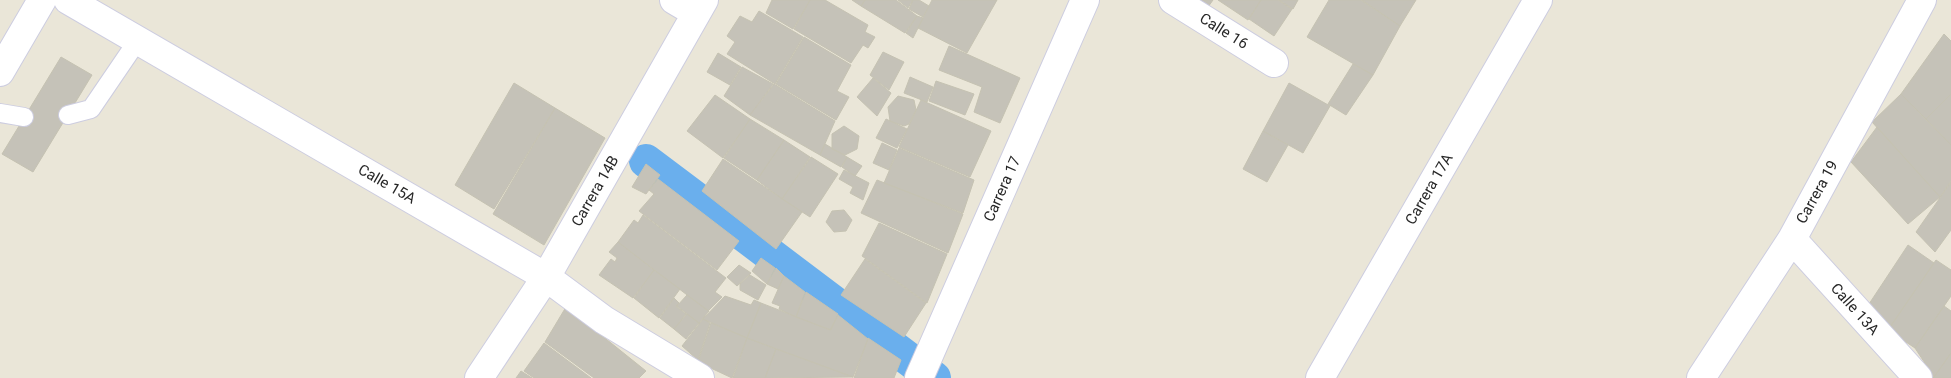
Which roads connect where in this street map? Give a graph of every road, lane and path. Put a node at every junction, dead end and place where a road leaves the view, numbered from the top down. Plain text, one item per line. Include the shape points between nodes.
1 (42, 0) edge
2 (68, 0) edge
3 (1085, 0) edge
4 (1173, 0) edge
5 (1538, 0) edge
6 (1922, 0) edge
7 (691, 4) edge
8 (138, 40) junction
9 (1274, 63) dead end
10 (0, 72) edge
11 (0, 113) edge
12 (68, 115) dead end
13 (24, 118) dead end
14 (1792, 239) junction
15 (546, 277) junction
16 (478, 378) edge
17 (700, 378) edge
18 (920, 378) edge
19 (1320, 378) edge
20 (1701, 378) edge
21 (1918, 378) edge

1 - 10 street
2 - 8 street, Calle 15A
3 - 18 street, Carrera 17
4 - 9 street, Calle 16
5 - 19 street, Carrera 17A
6 - 14 street, Carrera 19
7 - 15 street, Carrera 14B
8 - 12 lane via 91,109
8 - 15 street, Calle 15A
11 - 13 lane
14 - 20 street, Carrera 19
14 - 21 street, Calle 13A
15 - 16 street, Carrera 14B
15 - 17 street, Calle 15A via 604,320

